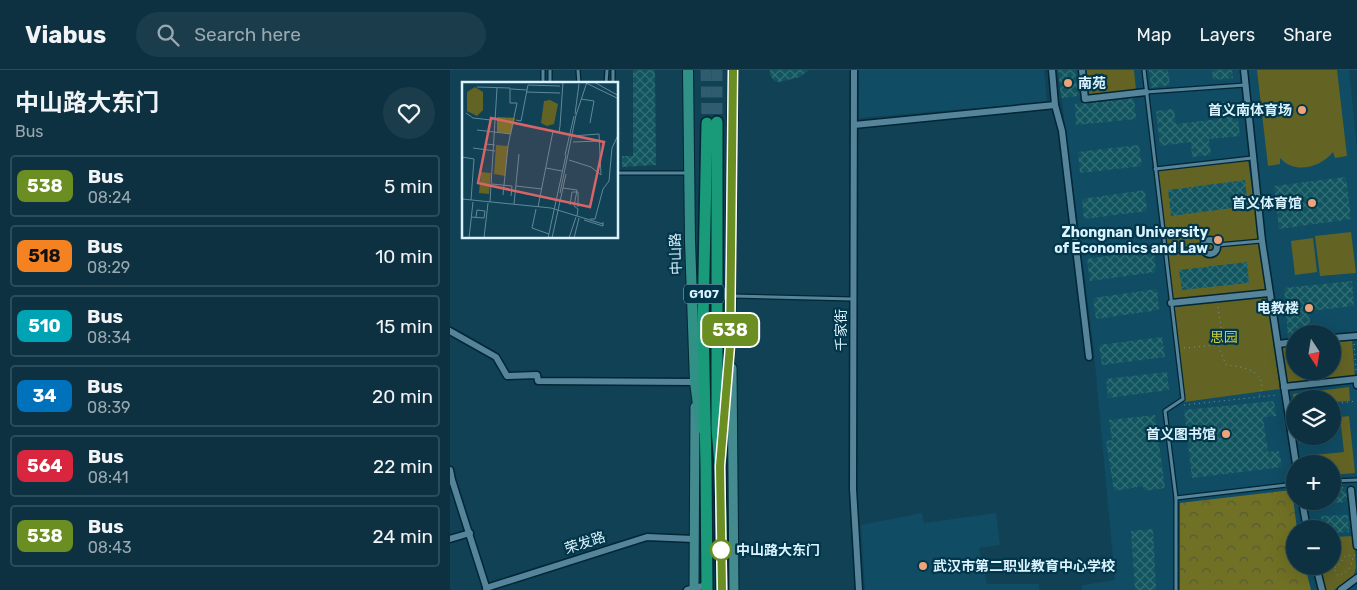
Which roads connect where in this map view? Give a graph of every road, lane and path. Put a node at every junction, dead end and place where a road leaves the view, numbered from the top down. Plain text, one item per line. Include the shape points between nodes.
1 (688, 70) edge
2 (732, 70) edge
3 (854, 70) edge
4 (1052, 70) edge
5 (1082, 70) edge
6 (1144, 70) edge
7 (1244, 70) edge
8 (1245, 85) junction
9 (1146, 92) junction
10 (1056, 105) junction
11 (854, 125) junction
12 (1253, 158) junction
13 (1155, 169) junction
14 (619, 173) edge
15 (689, 173) junction
16 (1262, 241) junction
17 (1217, 245) junction
18 (1203, 248) junction
19 (1165, 252) junction
20 (1270, 293) junction
21 (730, 296) junction
22 (1217, 298) junction
23 (854, 299) junction
24 (1171, 303) junction
25 (450, 331) edge
26 (1355, 336) edge
27 (1341, 337) edge
28 (1286, 343) edge
29 (1278, 344) junction
30 (1218, 345) junction
31 (730, 346) junction
32 (1177, 348) junction
33 (1089, 357) dead end
34 (1357, 379) edge
35 (695, 382) junction
36 (1357, 384) edge
37 (1285, 390) junction
38 (1259, 397) junction
39 (1286, 397) edge
40 (1357, 401) edge
41 (1341, 403) edge
42 (1172, 407) junction
43 (706, 466) junction
44 (720, 466) junction
45 (450, 470) edge
46 (1357, 480) edge
47 (1341, 481) edge
48 (1286, 485) edge
49 (1351, 490) dead end
50 (1176, 498) junction
51 (470, 534) junction
52 (1356, 536) edge
53 (450, 539) edge
54 (694, 540) junction
55 (1357, 546) edge
56 (1357, 555) edge
57 (1353, 556) junction
58 (1341, 561) edge
59 (1341, 574) edge
60 (1318, 575) edge
61 (1357, 578) edge
62 (707, 587) edge
63 (486, 589) edge
64 (692, 589) edge
65 (722, 590) edge
66 (734, 590) edge
67 (859, 590) edge
68 (1176, 590) edge
69 (1322, 590) edge
70 (1341, 590) edge

1 - 15 main road, 中山路
2 - 21 main road, 中山路
3 - 11 street, 千家街
4 - 10 street
5 - 9 street via 1085,99
6 - 9 lane
7 - 8 street
8 - 9 lane
8 - 12 street
9 - 13 lane
10 - 11 street
10 - 33 street via 1062,131
11 - 23 street, 千家街
12 - 13 lane
12 - 16 street
13 - 19 lane
14 - 15 lane
15 - 35 main road, 中山路
16 - 17 lane
16 - 20 street
17 - 18 street via 1213,240 1207,240
17 - 18 street via 1212,254 1207,254
18 - 19 lane
19 - 24 lane
20 - 22 street
20 - 29 street
21 - 23 lane
21 - 31 main road, 中山路
22 - 24 street
22 - 30 path via 1222,334
23 - 67 street, 千家街 via 852,489
24 - 32 lane
25 - 35 street via 496,357 507,376 537,375 538,381
26 - 27 street
26 - 34 path
28 - 29 street
29 - 37 street
30 - 32 path
30 - 38 path via 1226,366 1256,374 1262,381
31 - 44 main road, 中山路
31 - 66 street
32 - 42 lane via 1183,399
34 - 36 street
34 - 37 street
35 - 43 main road, 中山路
35 - 54 street
37 - 38 path
37 - 39 street
38 - 42 path
40 - 41 path
42 - 50 lane via 1165,411
43 - 44 highway, 中山路 / G107 via 703,323 712,122
43 - 62 highway, 中山路 / G107
44 - 65 highway, 中山路 / G107
45 - 51 street
46 - 47 lane
48 - 50 lane
49 - 52 street
50 - 68 lane
51 - 53 street
51 - 63 street
52 - 55 street
54 - 63 street, 荣发路 via 647,537
54 - 64 street
56 - 57 path
57 - 58 path via 1345,556
57 - 59 path via 1348,571
60 - 69 street
61 - 70 street
62 - 64 street

